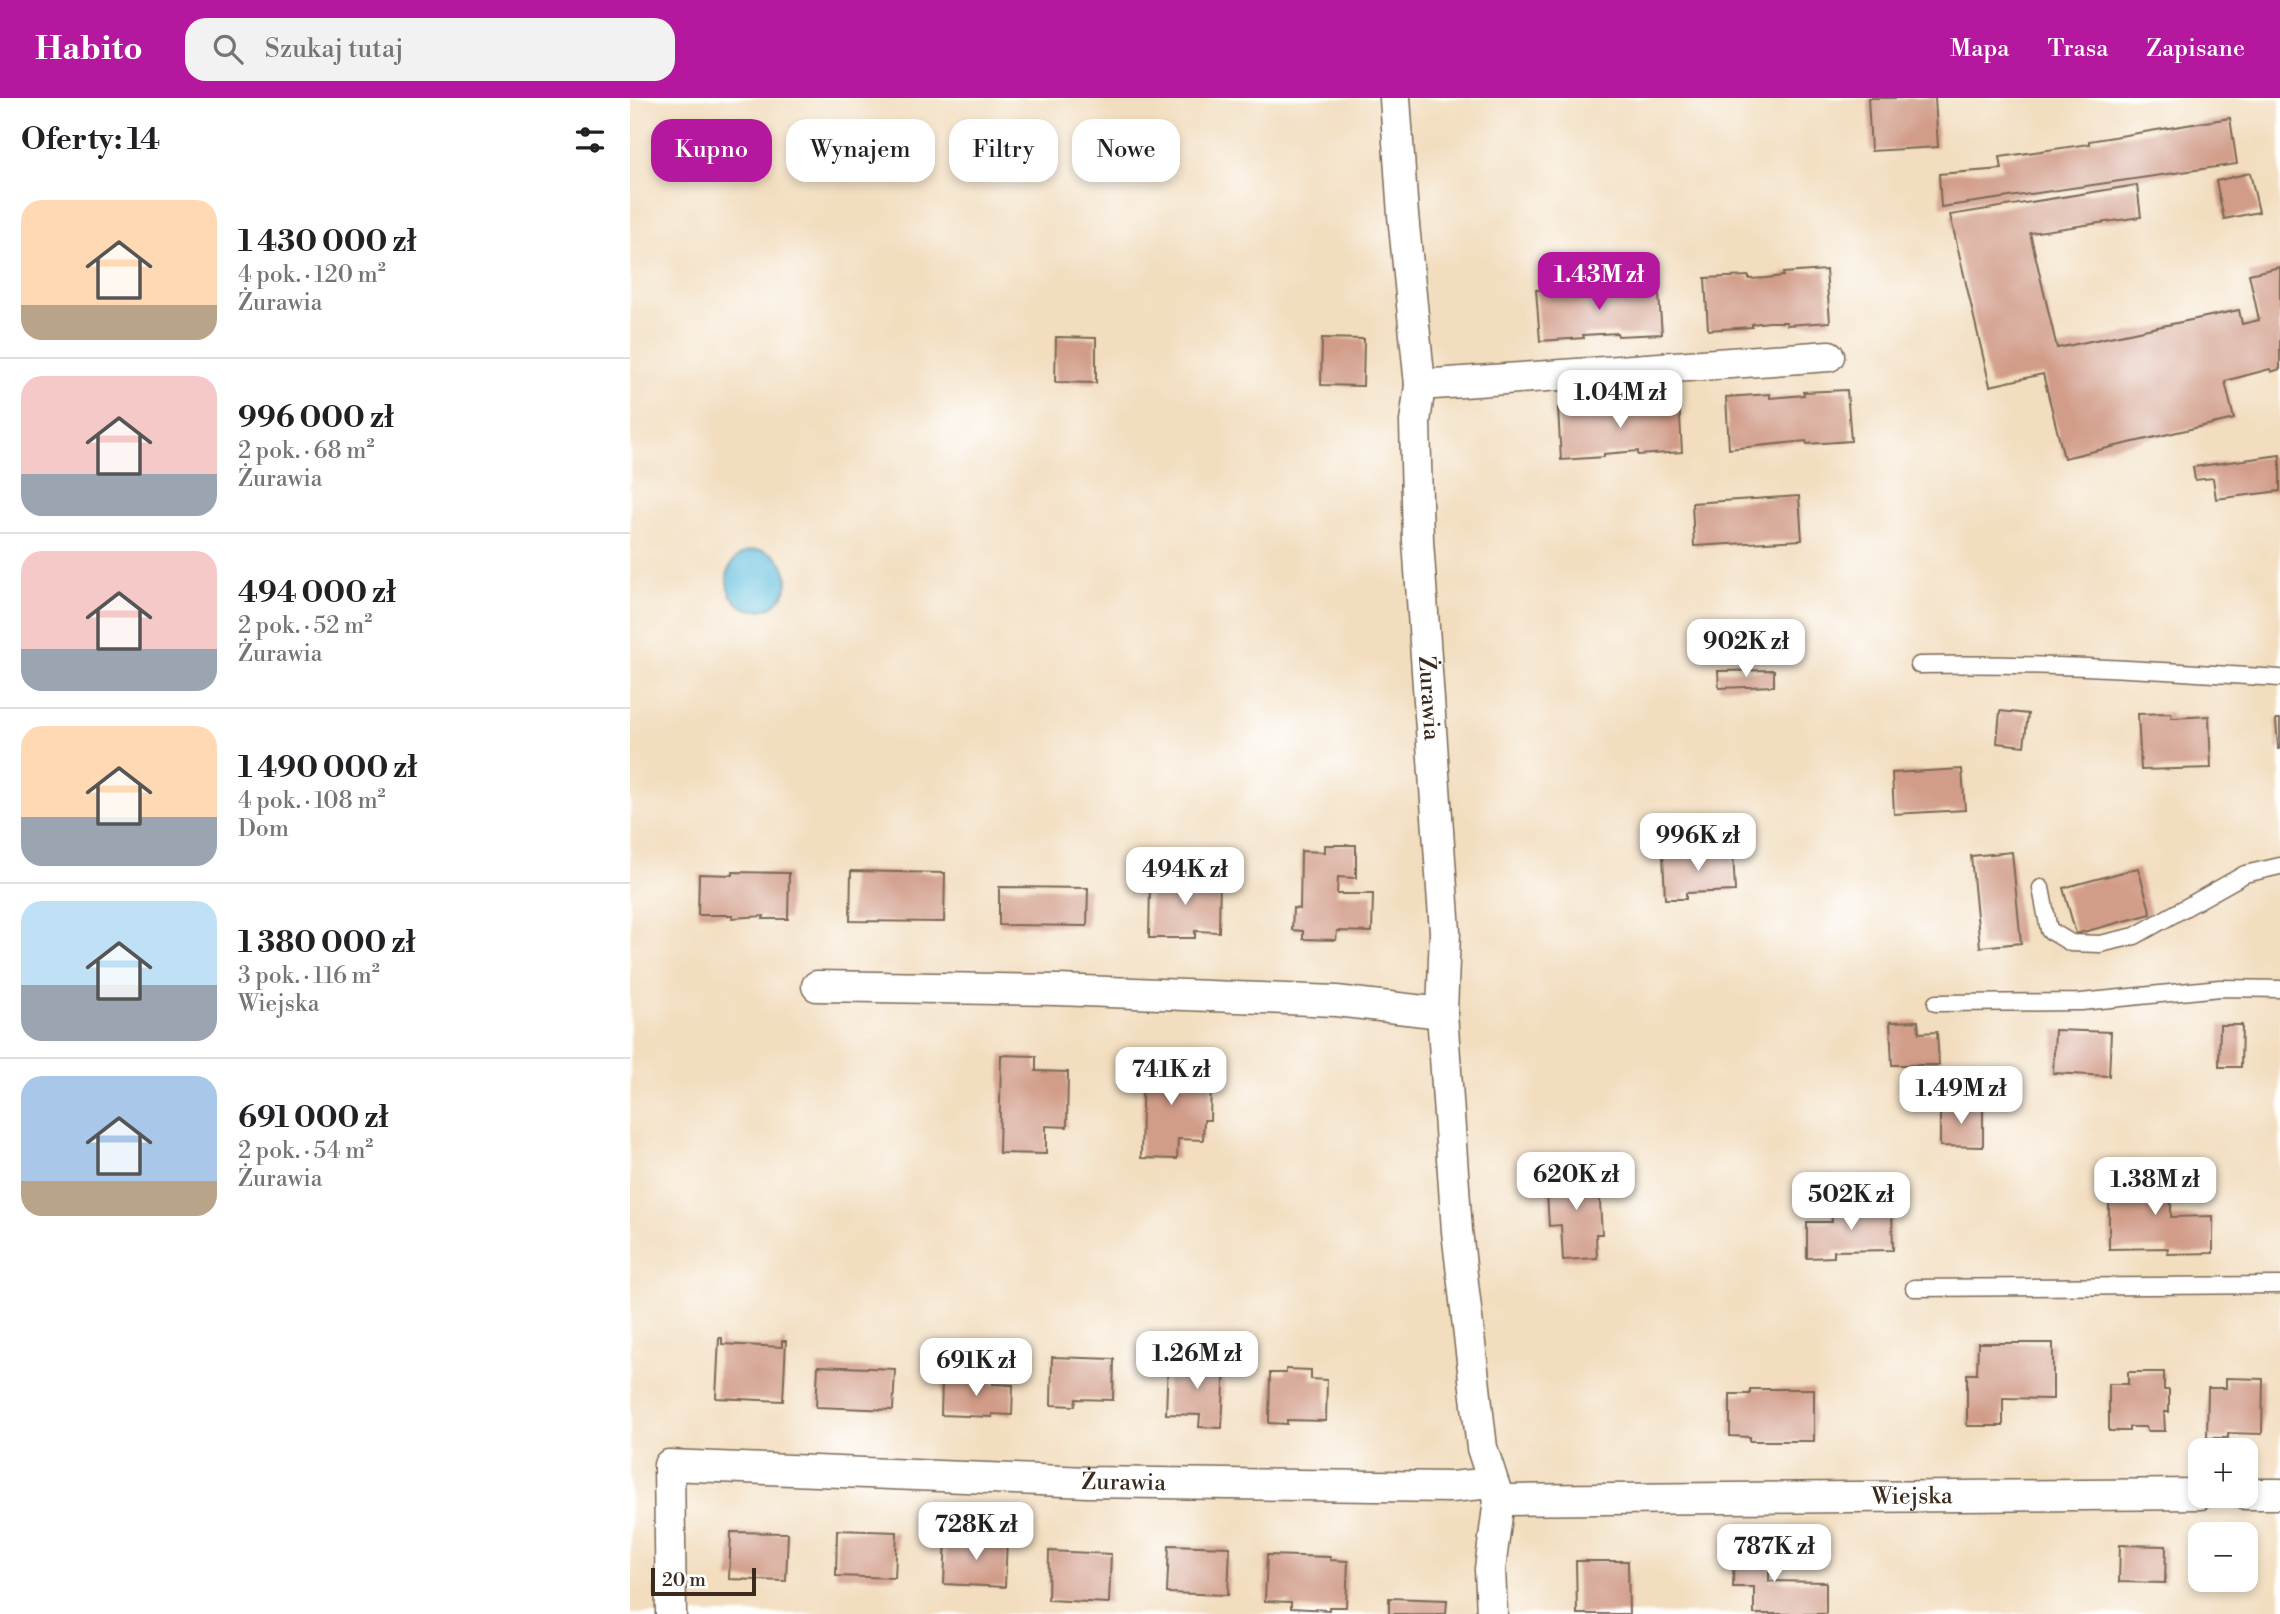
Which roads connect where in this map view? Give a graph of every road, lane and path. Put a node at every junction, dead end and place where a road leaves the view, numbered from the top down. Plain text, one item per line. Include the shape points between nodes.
1 (1395, 98) edge
2 (1829, 356) dead end
3 (1420, 385) junction
4 (1919, 665) dead end
5 (2280, 678) edge
6 (2280, 866) edge
7 (2041, 888) dead end
8 (817, 986) dead end
9 (2280, 989) edge
10 (1936, 1003) dead end
11 (1442, 1013) junction
12 (2280, 1285) edge
13 (1914, 1288) dead end
14 (1496, 1491) junction
15 (2188, 1494) edge
16 (2258, 1494) edge
17 (2280, 1494) edge
18 (671, 1614) edge
19 (1492, 1614) edge

1 - 3 street, Żurawia
2 - 3 street
3 - 11 street, Żurawia via 1415,422 1418,541 1445,932
4 - 5 lane via 2071,665
6 - 7 lane via 2245,874 2135,936 2099,944 2071,943 2049,930
8 - 11 street via 1336,1001
9 - 10 lane via 2220,988 2081,1002
11 - 14 street, Żurawia via 1457,1231 1482,1448
12 - 13 lane
14 - 15 street, Wiejska
14 - 18 street, Żurawia via 1088,1482 669,1465
14 - 19 street, Żurawia
16 - 17 street

